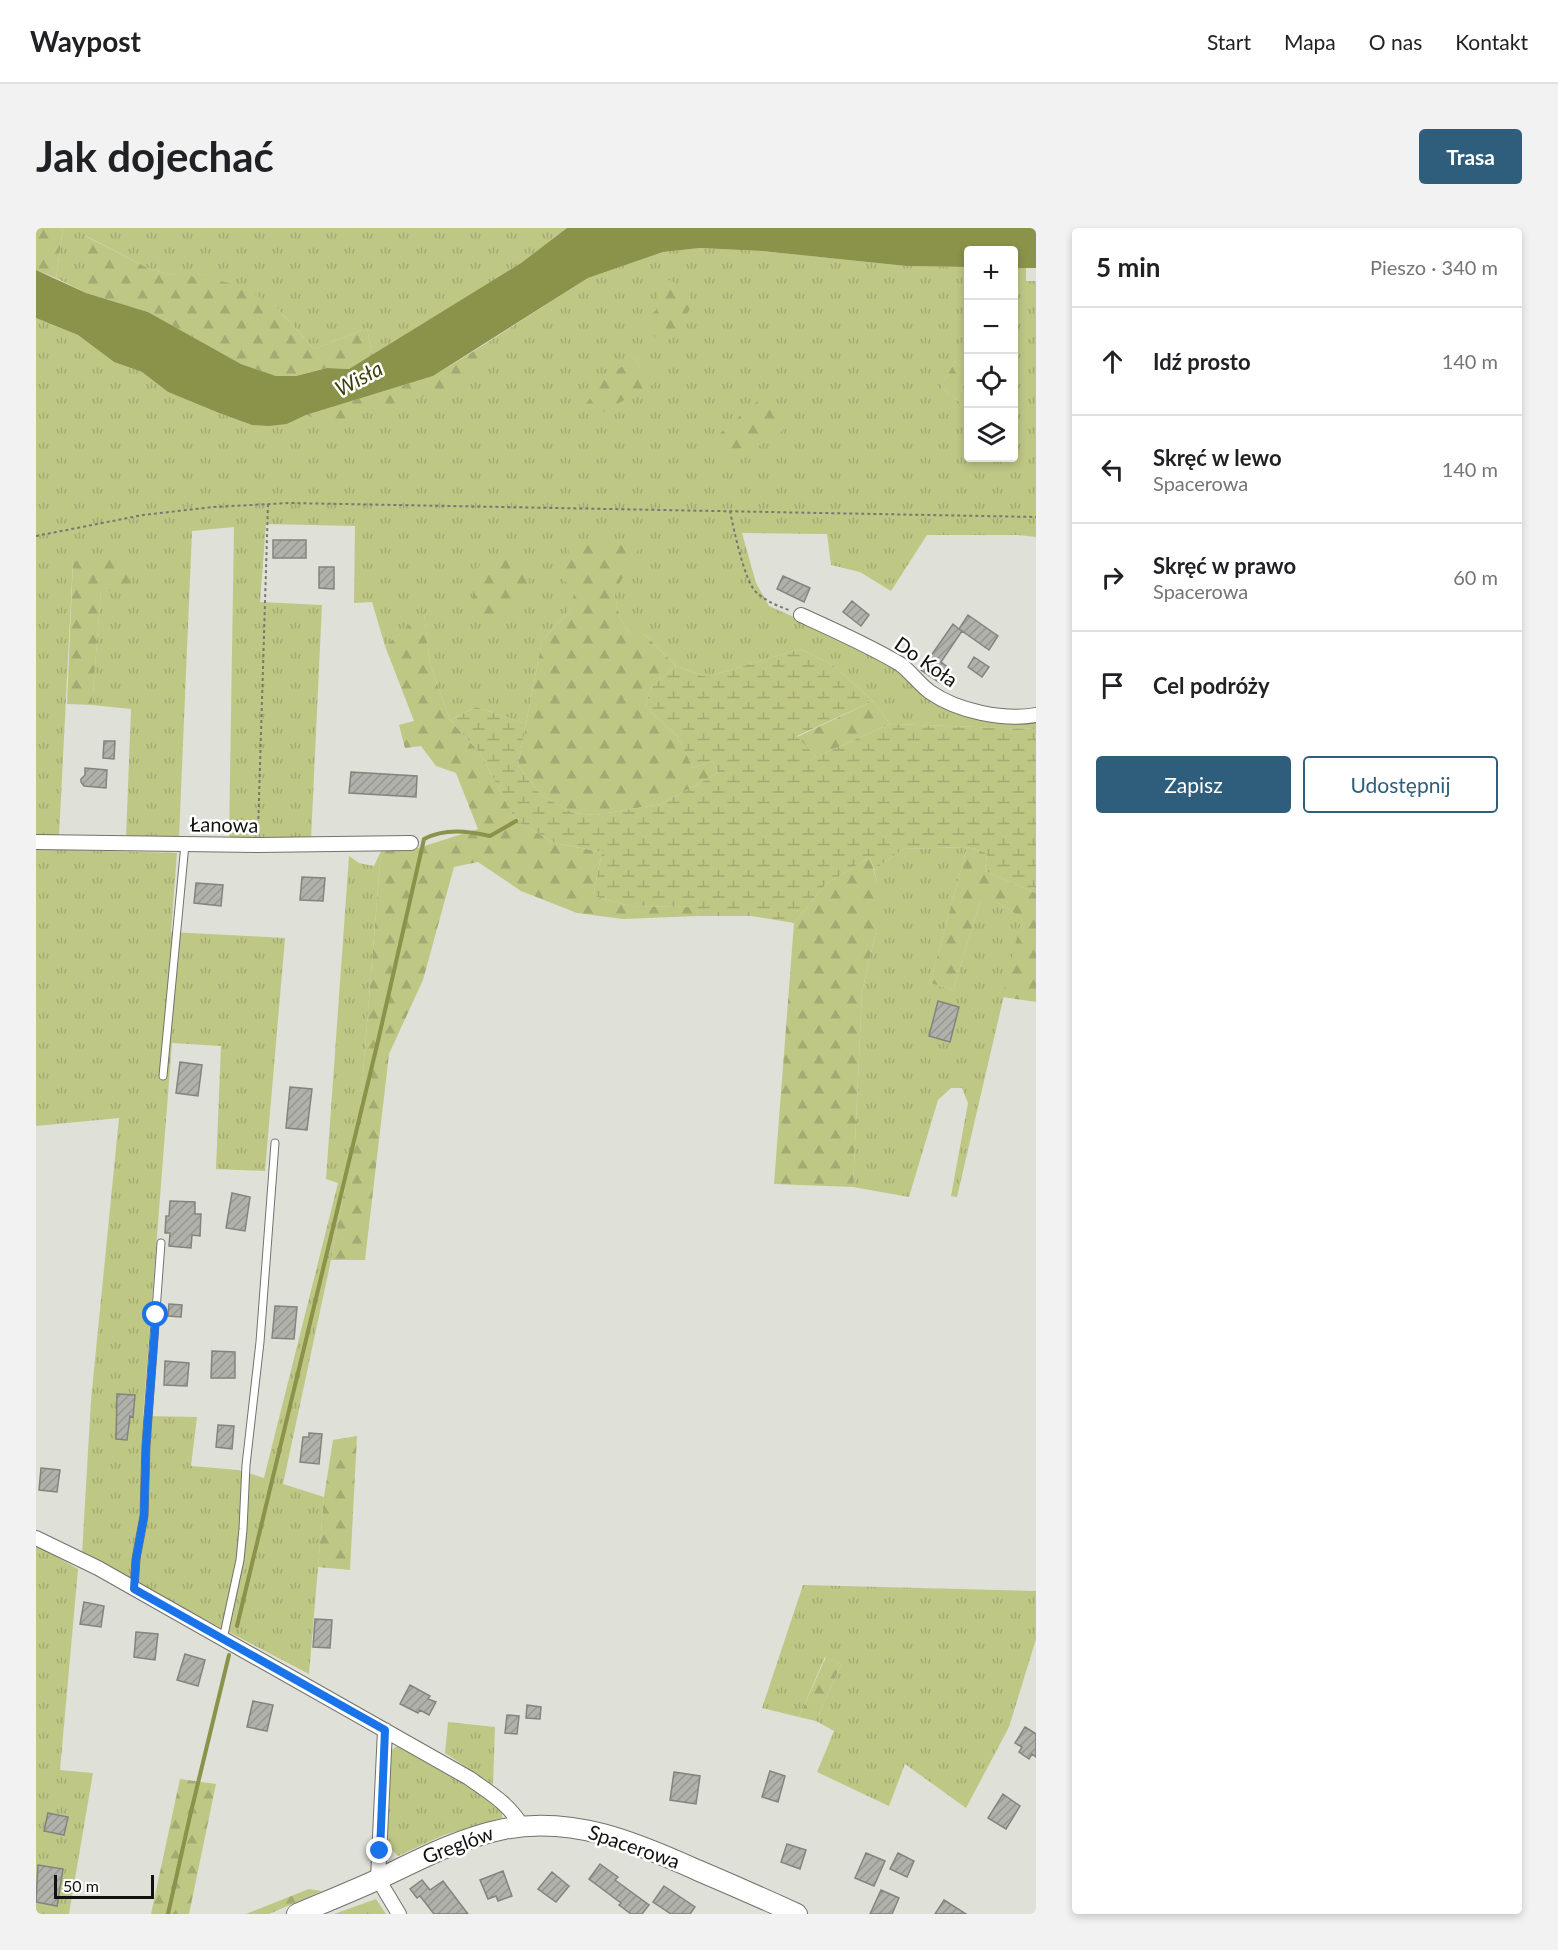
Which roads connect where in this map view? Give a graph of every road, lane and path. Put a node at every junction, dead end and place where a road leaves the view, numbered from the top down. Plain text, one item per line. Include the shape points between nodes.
1 (268, 504) junction
2 (729, 511) junction
3 (1036, 517) edge
4 (36, 536) edge
5 (801, 615) joint
6 (1036, 715) edge
7 (36, 842) edge
8 (411, 843) dead end
9 (184, 844) junction
10 (258, 845) junction
11 (163, 1076) dead end
12 (274, 1143) dead end
13 (161, 1243) dead end
14 (36, 1538) edge
15 (134, 1589) junction
16 (223, 1639) junction
17 (385, 1730) junction
18 (522, 1826) junction
19 (378, 1879) junction
20 (297, 1914) edge
21 (399, 1914) edge
22 (797, 1914) edge

1 - 2 path
1 - 4 path via 143,516
1 - 10 path
2 - 3 path
2 - 5 path via 754,590 772,604
5 - 6 street, Do Koła via 867,645 902,666 930,692 960,708 1017,717
7 - 9 street, Łanowa
8 - 10 street, Łanowa
9 - 10 street, Łanowa
9 - 11 lane
12 - 16 lane via 240,1560
13 - 15 lane via 144,1516
14 - 15 street
15 - 16 street
16 - 17 street
17 - 18 street via 469,1778 514,1813
17 - 19 street
18 - 19 street, Greglów via 476,1837
18 - 22 street, Spacerowa via 580,1828 632,1842
19 - 20 street, Greglów
19 - 21 street

